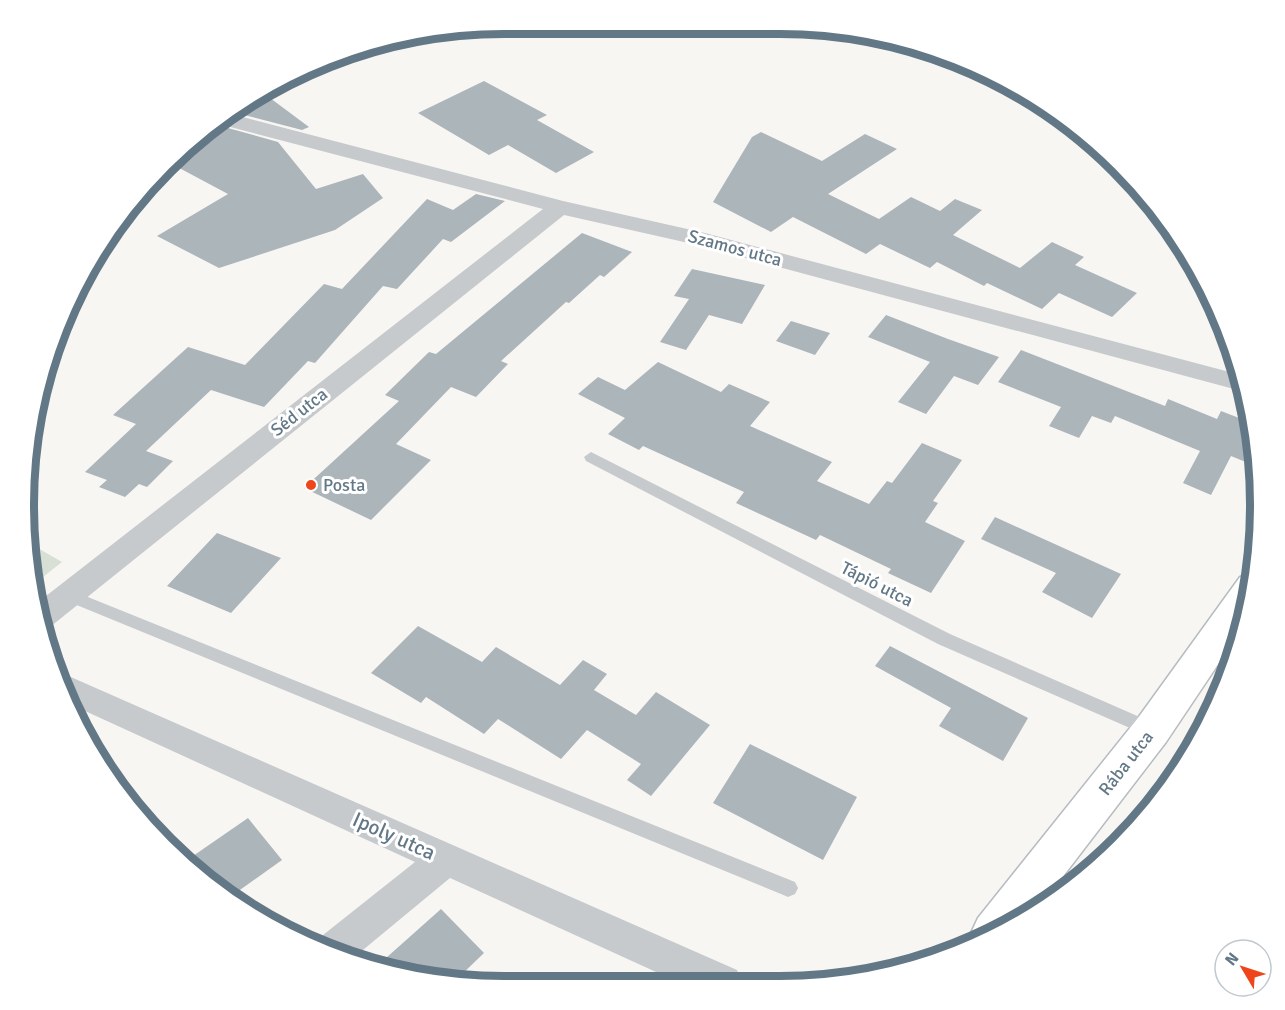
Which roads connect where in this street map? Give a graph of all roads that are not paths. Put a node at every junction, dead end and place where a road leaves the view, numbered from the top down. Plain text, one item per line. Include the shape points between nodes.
1 (234, 121) edge
2 (560, 207) junction
3 (1234, 381) edge
4 (591, 457) dead end
5 (68, 595) junction
6 (1239, 606) edge
7 (47, 611) edge
8 (73, 691) edge
9 (1152, 730) junction
10 (446, 859) junction
11 (788, 888) dead end
12 (1005, 917) edge
13 (339, 945) edge
14 (707, 976) edge

1 - 2 street, Szamos utca
2 - 3 street, Szamos utca via 697,238
2 - 5 street, Séd utca
4 - 9 lane, Tápió utca via 944,639
5 - 7 street, Séd utca
5 - 11 lane
6 - 9 street, Rába utca
8 - 10 street, Ipoly utca
9 - 12 street, Rába utca
10 - 13 street
10 - 14 street, Ipoly utca

